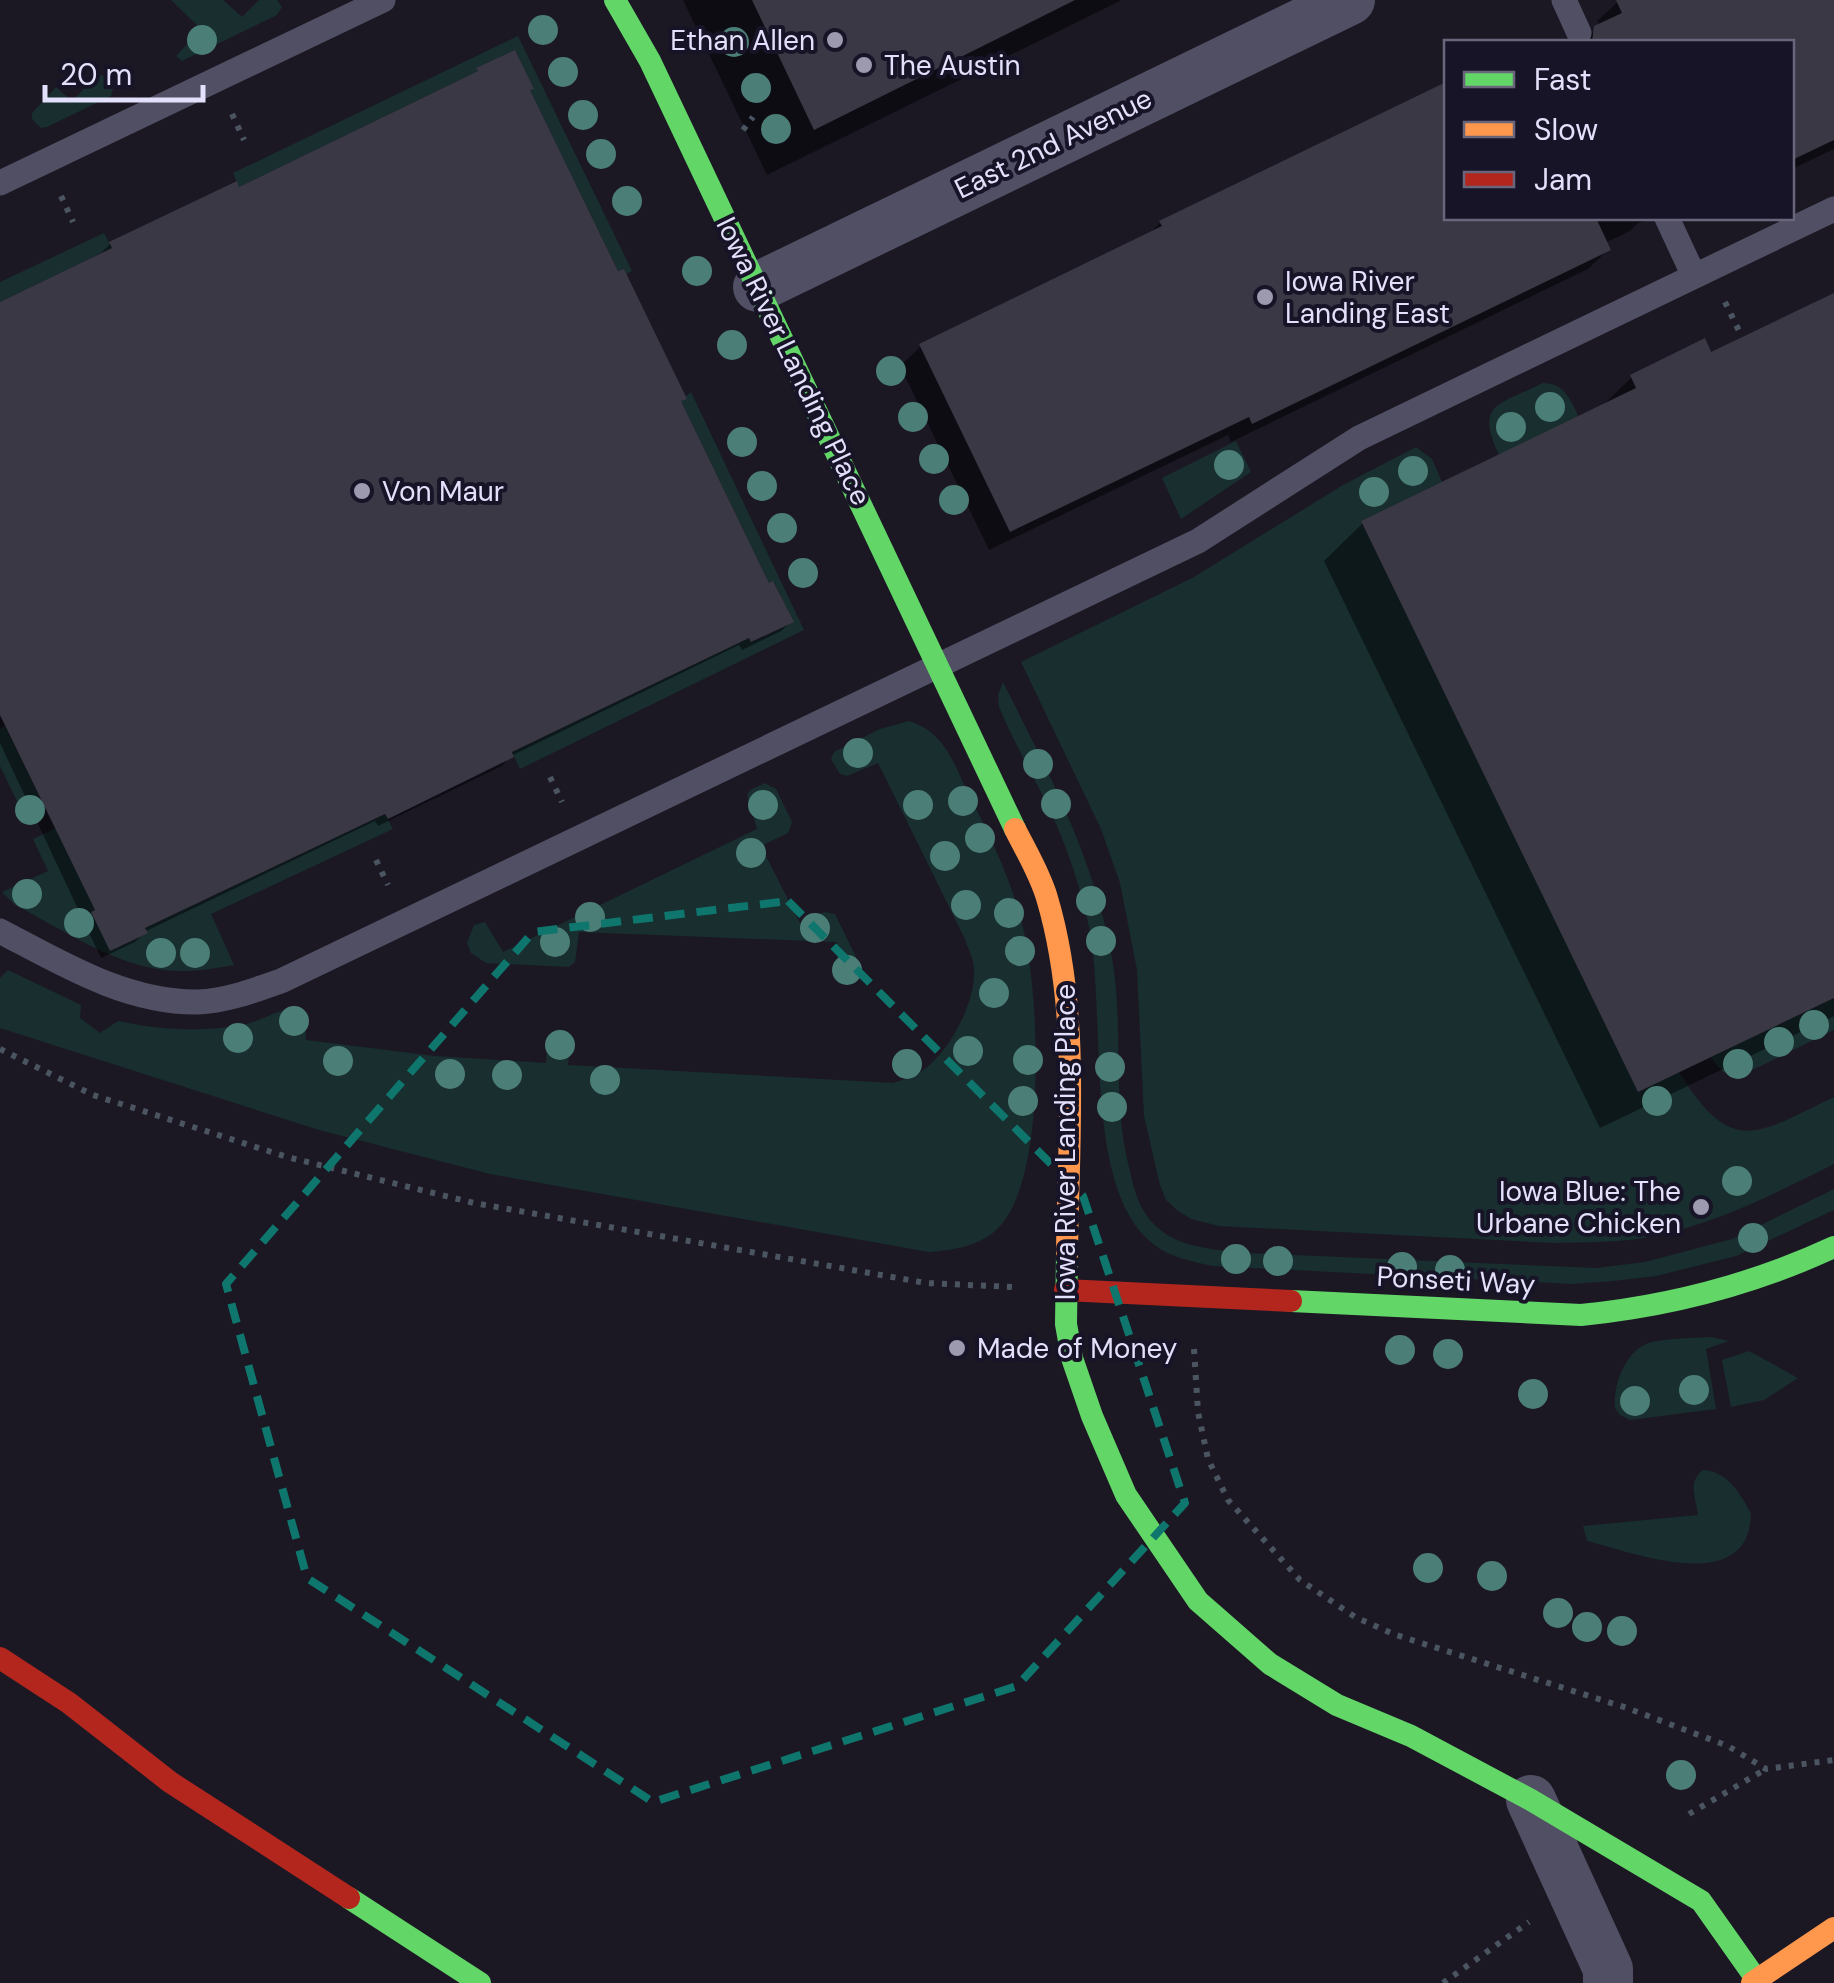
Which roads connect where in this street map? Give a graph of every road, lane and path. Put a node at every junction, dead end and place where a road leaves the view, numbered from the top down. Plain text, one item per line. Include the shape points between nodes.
1 (383, 0) edge
2 (615, 0) edge
3 (1350, 0) edge
4 (1564, 0) edge
5 (1579, 33) dead end
6 (228, 107) dead end
7 (244, 140) dead end
8 (0, 183) edge
9 (58, 189) dead end
10 (1834, 209) edge
11 (1668, 220) edge
12 (73, 222) dead end
13 (1694, 276) junction
14 (758, 287) junction
15 (939, 666) junction
16 (550, 777) dead end
17 (566, 811) dead end
18 (376, 860) dead end
19 (393, 896) dead end
20 (0, 930) edge
21 (0, 1049) edge
22 (1834, 1247) edge
23 (1064, 1290) junction
24 (1198, 1412) dead end
25 (0, 1658) edge
26 (1834, 1760) edge
27 (1766, 1770) junction
28 (1532, 1800) junction
29 (1689, 1814) dead end
30 (1542, 1913) dead end
31 (1834, 1928) edge
32 (1756, 1982) edge
33 (480, 1983) edge
34 (1443, 1983) edge
35 (1608, 1983) edge

1 - 8 lane
2 - 14 main road, Iowa River Landing Place
3 - 14 street, East 2nd Avenue
4 - 5 lane
6 - 7 path
9 - 12 path
10 - 13 lane
11 - 13 lane
13 - 15 lane via 1359,438 1198,541
14 - 15 main road, Iowa River Landing Place
15 - 20 lane via 242,995 199,1002 117,988
15 - 23 main road, Iowa River Landing Place via 1046,894 1063,962 1070,1185
16 - 17 path
18 - 19 path
21 - 23 path via 93,1094 287,1156 474,1203 926,1283
22 - 23 main road, Ponseti Way via 1709,1297 1580,1315
23 - 28 main road, Iowa River Landing Place via 1072,1358 1098,1432 1126,1496 1198,1601 1270,1664 1337,1705
24 - 27 path via 1208,1459 1228,1500 1300,1580 1355,1617 1627,1708 1728,1746
25 - 33 main road via 170,1782
26 - 27 path
27 - 29 path
28 - 32 main road, Iowa River Landing Place via 1701,1901
28 - 35 street via 1608,1969
30 - 34 path
31 - 32 main road

